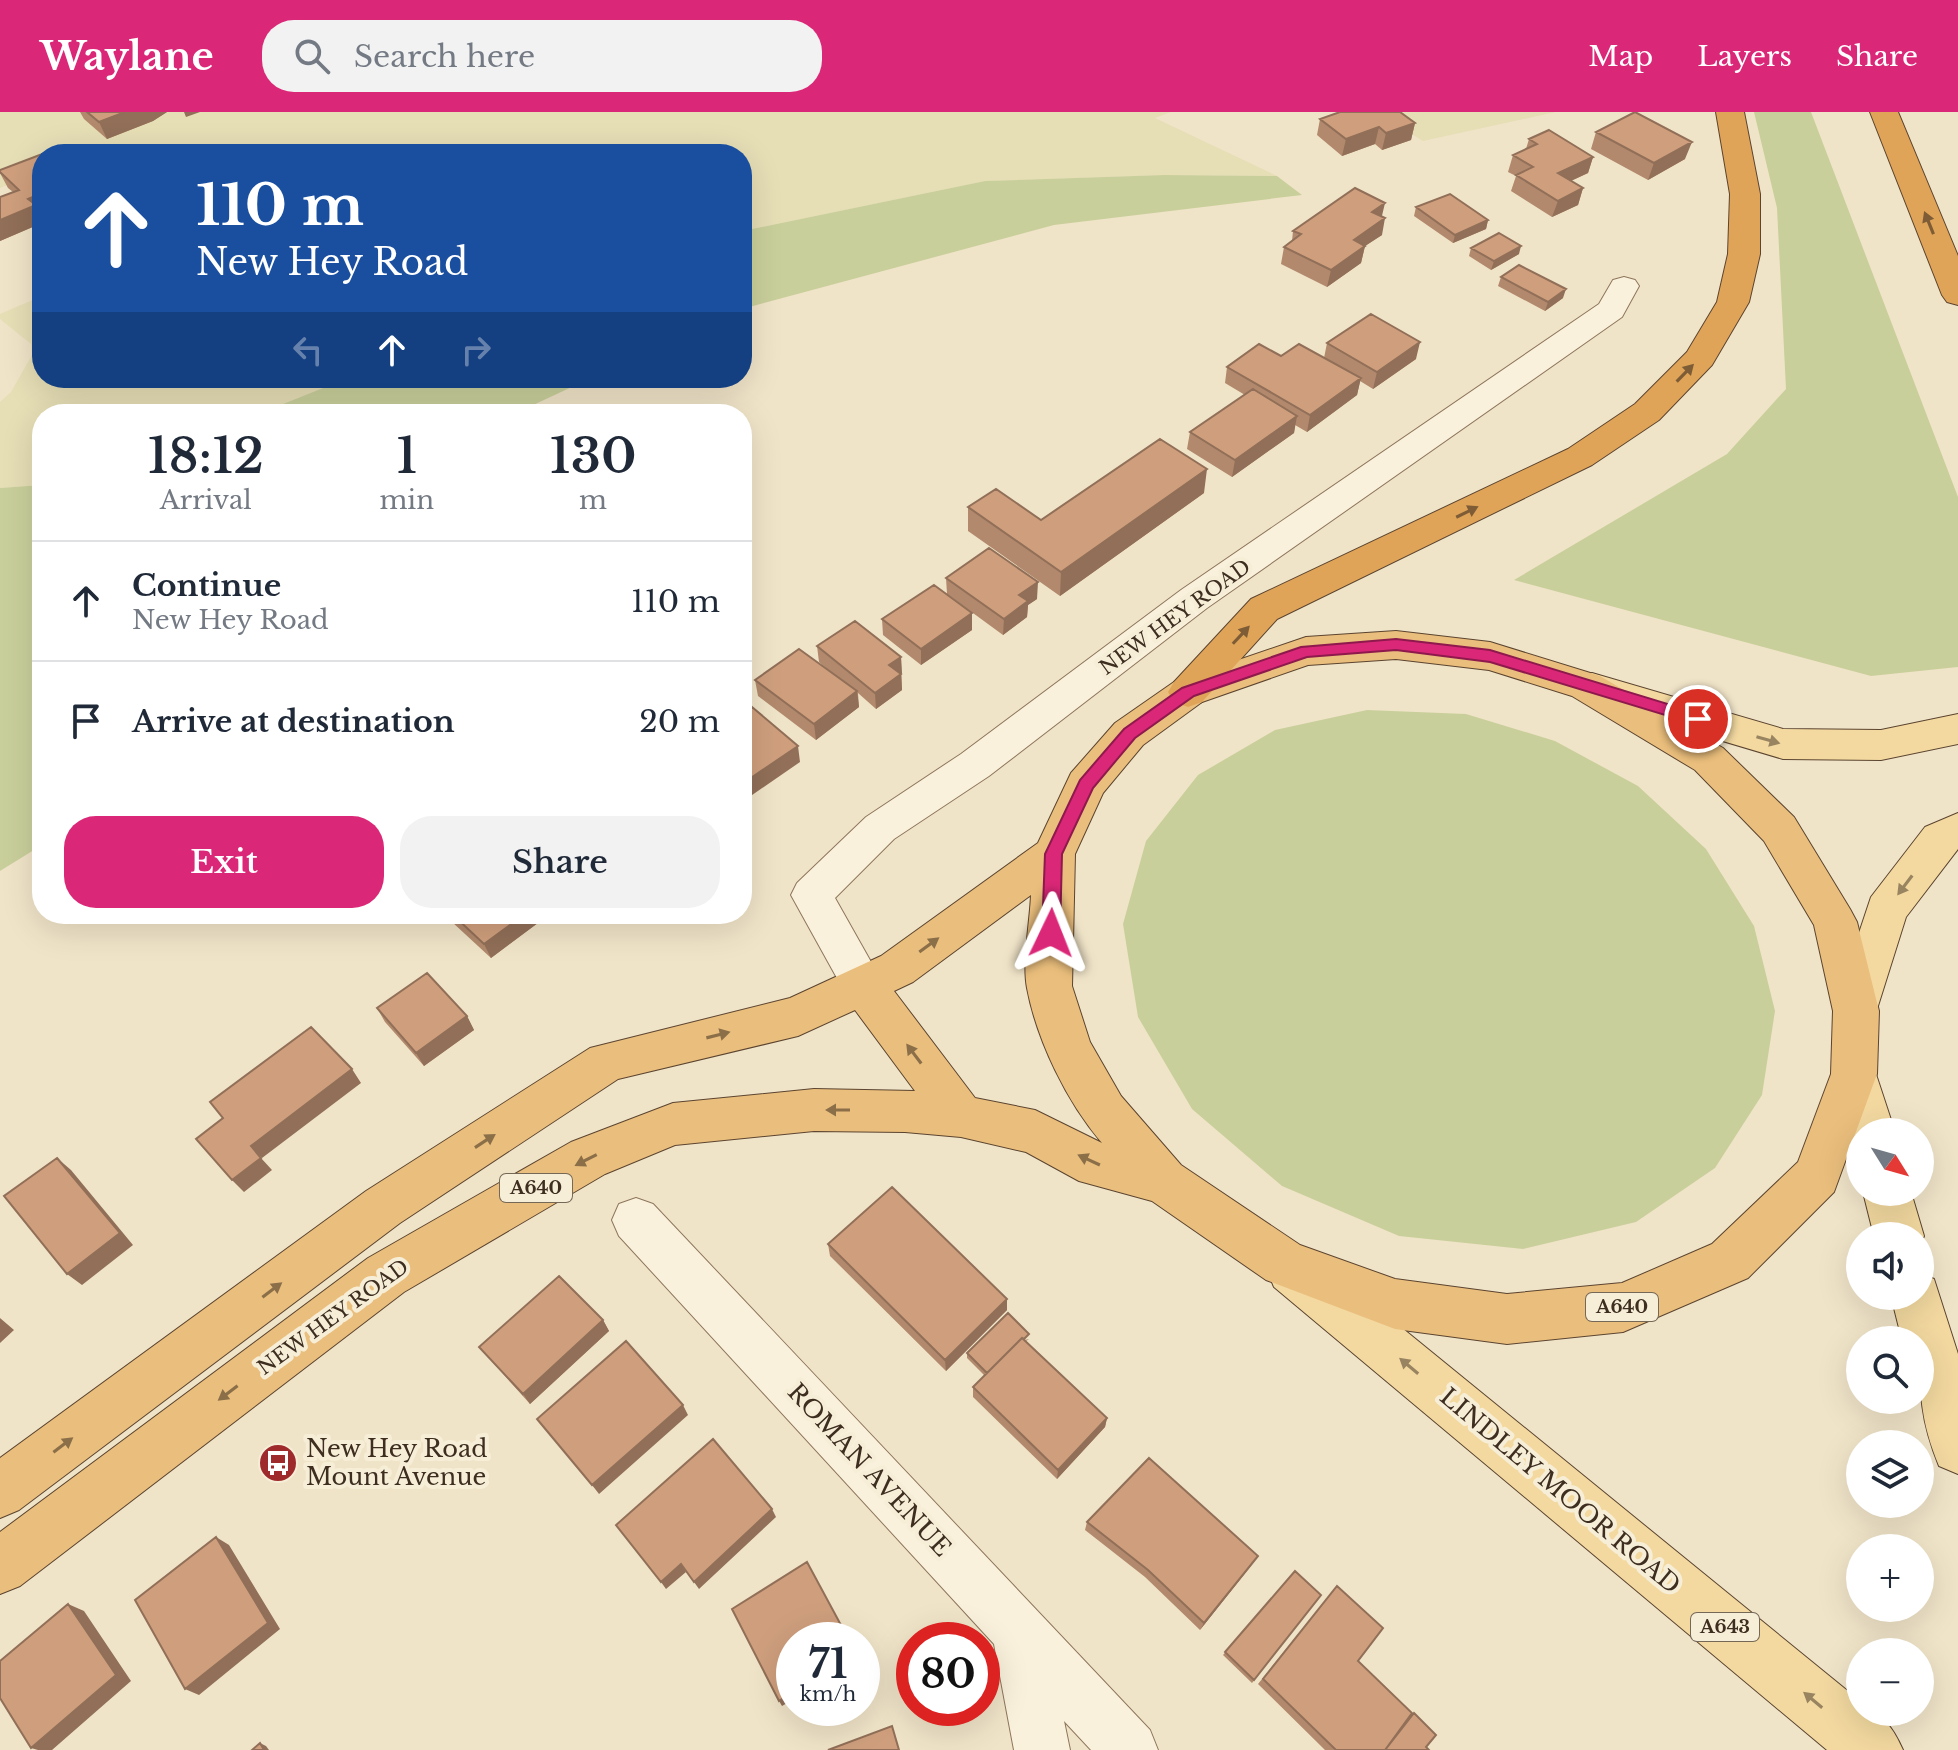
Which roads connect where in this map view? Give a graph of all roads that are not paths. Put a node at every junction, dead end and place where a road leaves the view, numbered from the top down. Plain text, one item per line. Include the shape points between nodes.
1 (1730, 112) edge
2 (1884, 112) edge
3 (1624, 286) dead end
4 (1958, 295) edge
5 (1586, 686) junction
6 (1188, 692) junction
7 (1958, 729) edge
8 (1958, 830) edge
9 (1054, 854) junction
10 (863, 985) junction
11 (1856, 1011) junction
12 (1854, 1074) junction
13 (961, 1116) junction
14 (1867, 1118) edge
15 (1164, 1181) junction
16 (636, 1220) dead end
17 (1284, 1263) junction
18 (1920, 1310) edge
19 (1958, 1447) edge
20 (0, 1491) edge
21 (0, 1566) edge
22 (1019, 1631) junction
23 (1042, 1750) edge
24 (1130, 1750) edge
25 (1873, 1750) edge

6 -> 1 highway via 1264,609 1580,457 1647,412 1700,358 1733,302 1744,254 1745,194
4 -> 2 highway
3 - 10 street, NEW HEY ROAD via 1611,310 1194,599 975,765 880,828 812,895
5 - 6 highway, A640 via 1490,656 1396,645 1306,651
5 -> 7 main road, A640 via 1783,744 1881,745
5 - 11 highway, A640 via 1709,759 1779,829 1835,922
6 - 9 highway, A640 via 1129,734 1086,784
8 -> 11 main road, A640 via 1940,839 1886,910
10 -> 9 highway, A640 via 897,969
9 - 15 highway, A640 via 1049,986 1069,1047 1104,1111
13 -> 10 highway
20 -> 10 highway, A640 via 383,1207 606,1062 798,1016
11 - 12 highway, A640
12 - 14 main road
12 - 17 highway, A640 via 1817,1176 1730,1261 1623,1307 1507,1319 1395,1304
15 -> 13 highway, NEW HEY ROAD / A640 via 1096,1165 1035,1132
13 -> 21 highway, NEW HEY ROAD / A640 via 814,1110 673,1124 588,1158 386,1275
15 - 17 highway, A640
16 - 22 street, ROMAN AVENUE
25 -> 17 main road, LINDLEY MOOR ROAD / A643
18 - 19 main road
22 - 23 street
22 - 24 street, ROMAN AVENUE

